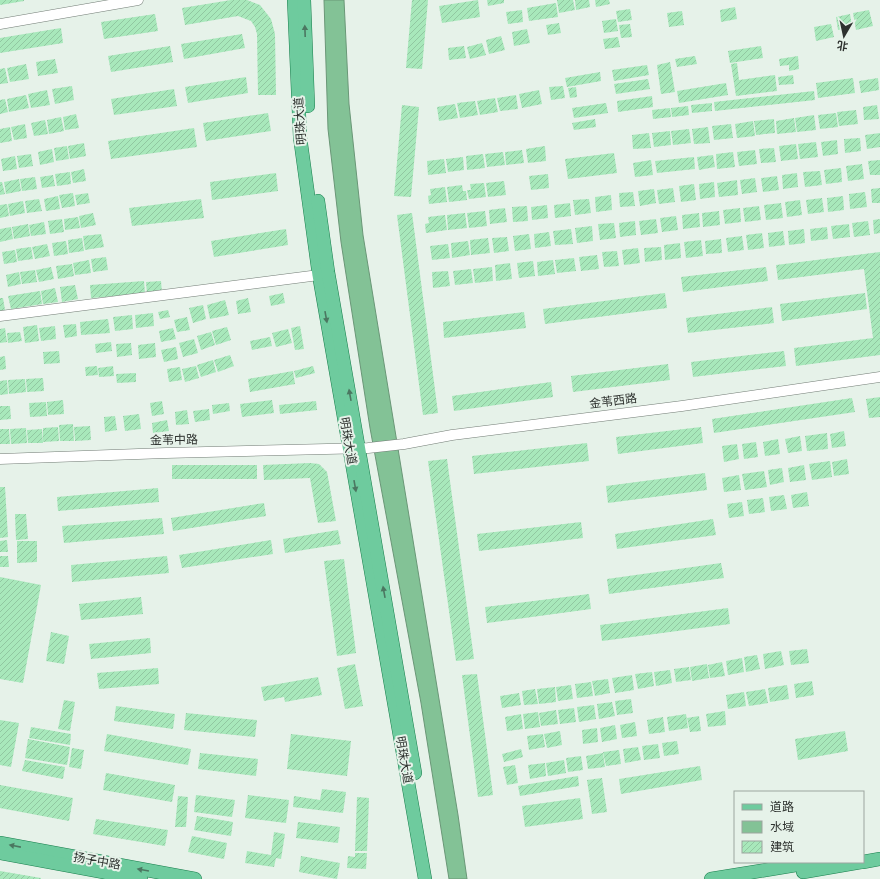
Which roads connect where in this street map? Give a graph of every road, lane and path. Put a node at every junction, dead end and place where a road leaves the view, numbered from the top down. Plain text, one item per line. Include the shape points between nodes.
1 (138, 0) edge
2 (294, 0) edge
3 (304, 0) edge
4 (0, 24) edge
5 (319, 275) junction
6 (0, 316) edge
7 (880, 377) edge
8 (359, 449) junction
9 (0, 459) edge
10 (0, 843) edge
11 (880, 851) edge
12 (0, 854) edge
13 (864, 854) edge
14 (880, 859) edge
15 (864, 862) edge
16 (808, 863) edge
17 (856, 863) edge
18 (141, 879) edge
19 (195, 879) edge
20 (425, 879) edge
21 (434, 879) edge
22 (711, 879) edge
23 (759, 879) edge

1 - 4 street
2 - 5 main road, 明珠大道 via 300,137
8 -> 3 main road, 明珠大道 via 328,272 309,136
5 - 6 street
5 -> 8 main road, 明珠大道
7 - 8 street, 金苇西路
8 - 9 street, 金苇中路
8 -> 20 main road, 明珠大道
21 -> 8 main road, 明珠大道
19 -> 10 main road, 扬子中路
11 - 13 main road
12 - 18 main road, 扬子中路
14 - 15 main road
16 - 22 main road
17 - 23 main road

